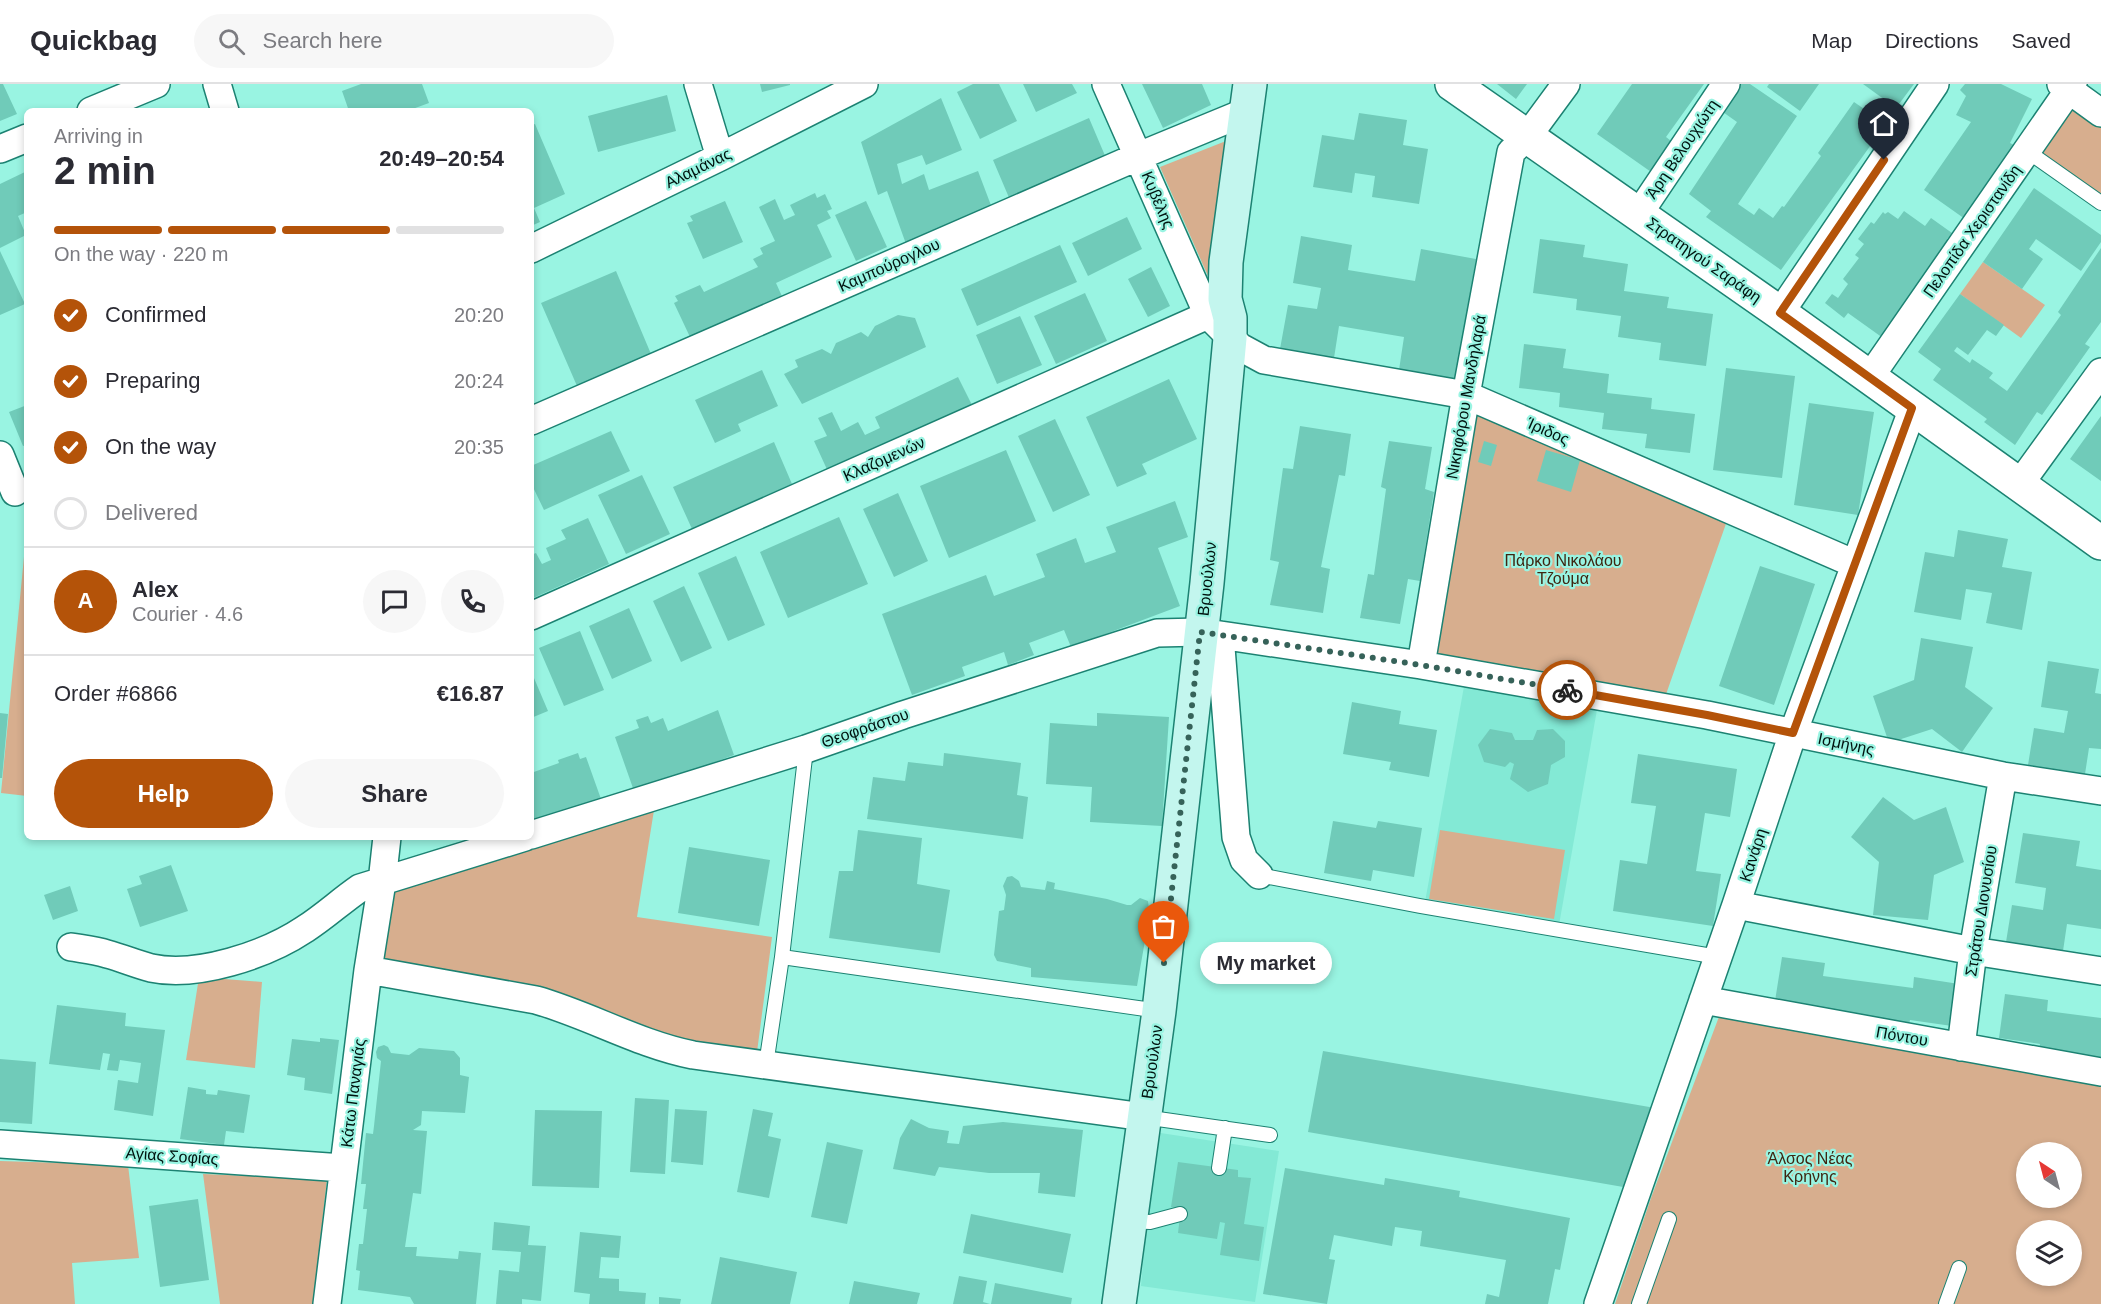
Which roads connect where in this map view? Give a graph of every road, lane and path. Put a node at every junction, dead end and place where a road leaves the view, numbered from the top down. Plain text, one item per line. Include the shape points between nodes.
1 (156, 84) edge
2 (698, 84) edge
3 (864, 84) edge
4 (1106, 84) edge
5 (1270, 84) edge
6 (1452, 84) edge
7 (1566, 84) edge
8 (1726, 84) edge
9 (1935, 84) edge
10 (2068, 86) edge
11 (1249, 97) edge
12 (98, 108) edge
13 (2101, 113) edge
14 (1527, 137) junction
15 (24, 139) edge
16 (0, 149) edge
17 (2027, 151) junction
18 (1139, 156) junction
19 (720, 157) junction
20 (2101, 203) edge
21 (1638, 215) junction
22 (534, 248) edge
23 (1780, 313) junction
24 (1223, 324) junction
25 (2101, 372) edge
26 (1870, 377) junction
27 (1466, 395) junction
28 (1912, 408) junction
29 (534, 420) edge
30 (0, 455) edge
31 (2019, 485) junction
32 (14, 492) edge
33 (2101, 543) edge
34 (1855, 564) junction
35 (534, 615) edge
36 (1210, 634) junction
37 (1421, 665) junction
38 (1793, 733) junction
39 (806, 749) junction
40 (2003, 776) junction
41 (2101, 791) edge
42 (534, 834) edge
43 (387, 840) edge
44 (515, 840) edge
45 (1259, 875) joint
46 (382, 882) junction
47 (1736, 905) junction
48 (71, 947) dead end
49 (1973, 951) junction
50 (782, 957) junction
51 (1718, 957) junction
52 (368, 970) junction
53 (2101, 971) edge
54 (1703, 1000) junction
55 (1159, 1011) junction
56 (1961, 1047) junction
57 (766, 1065) junction
58 (2101, 1072) edge
59 (1144, 1117) junction
60 (1225, 1128) junction
61 (1270, 1135) dead end
62 (0, 1144) edge
63 (343, 1168) junction
64 (1219, 1168) dead end
65 (1180, 1214) dead end
66 (1669, 1219) dead end
67 (1129, 1221) junction
68 (1959, 1268) dead end
69 (327, 1304) edge
70 (1119, 1304) edge
71 (1598, 1304) edge
72 (1639, 1304) edge
73 (1946, 1304) edge

1 - 12 street
2 - 19 street
3 - 19 street, Αλαμάνας
4 - 18 street, Κυβέλης
5 - 24 main road, Βρυούλων via 1238,295
6 - 14 street, Στρατηγού Σαράφη
7 - 14 street, Νικηφόρου Μανδηλαρά
8 - 21 street, Άρη Βελουχιώτη
9 - 23 street
10 - 13 street
10 - 17 street, Πελοπίδα Χεριστανίδη
11 - 18 street, Καμπούρογλου
11 - 24 main road, Βρυούλων via 1225,272
14 - 21 street, Στρατηγού Σαράφη
14 - 27 street, Νικηφόρου Μανδηλαρά via 1511,152
15 - 16 street
17 - 20 lane
17 - 26 street, Πελοπίδα Χεριστανίδη
18 - 24 street, Κυβέλης
18 - 29 street, Καμπούρογλου
19 - 22 street, Αλαμάνας
21 - 23 street, Στρατηγού Σαράφη
23 - 26 street, Στρατηγού Σαράφη
24 - 27 street, Ίριδος via 1249,352 1264,360
24 - 35 street, Κλαζομενών
24 - 36 main road, Βρυούλων
25 - 31 street
26 - 28 street, Στρατηγού Σαράφη
27 - 34 street, Ίριδος
27 - 37 street, Νικηφόρου Μανδηλαρά
28 - 31 street, Στρατηγού Σαράφη
28 - 34 street, Κανάρη
30 - 32 street
31 - 33 street, Στρατηγού Σαράφη
34 - 38 street, Κανάρη
36 - 37 street, Ισμήνης
36 - 39 street, Θεοφράστου via 1157,633
36 - 45 street via 1236,837 1244,861
36 - 55 main road, Βρυούλων
37 - 38 street, Ισμήνης
38 - 40 street, Ισμήνης
38 - 47 street, Κανάρη
39 - 42 street, Θεοφράστου
39 - 50 lane
40 - 41 street, Ισμήνης
40 - 49 street, Στράτου Διονυσίου
43 - 46 street, Κάτω Παναγιάς
44 - 46 street
45 - 51 lane
46 - 48 street via 360,888 282,942 207,968 152,968
46 - 52 street, Κάτω Παναγιάς
47 - 49 street
47 - 51 street, Κανάρη
49 - 53 street
49 - 56 street, Στράτου Διονυσίου
50 - 55 lane
50 - 57 lane
51 - 54 street, Κανάρη
52 - 57 street via 536,1000 667,1049
52 - 63 street, Κάτω Παναγιάς
54 - 56 street, Πόντου
54 - 71 street, Κανάρη
55 - 59 main road, Βρυούλων
56 - 58 street, Πόντου
57 - 59 street
59 - 60 lane
59 - 67 main road, Βρυούλων
60 - 61 lane
60 - 64 lane
62 - 63 street, Αγίας Σοφίας
63 - 69 street, Κάτω Παναγιάς
65 - 67 lane via 1150,1222
66 - 72 lane
67 - 70 main road, Βρυούλων
68 - 73 lane

